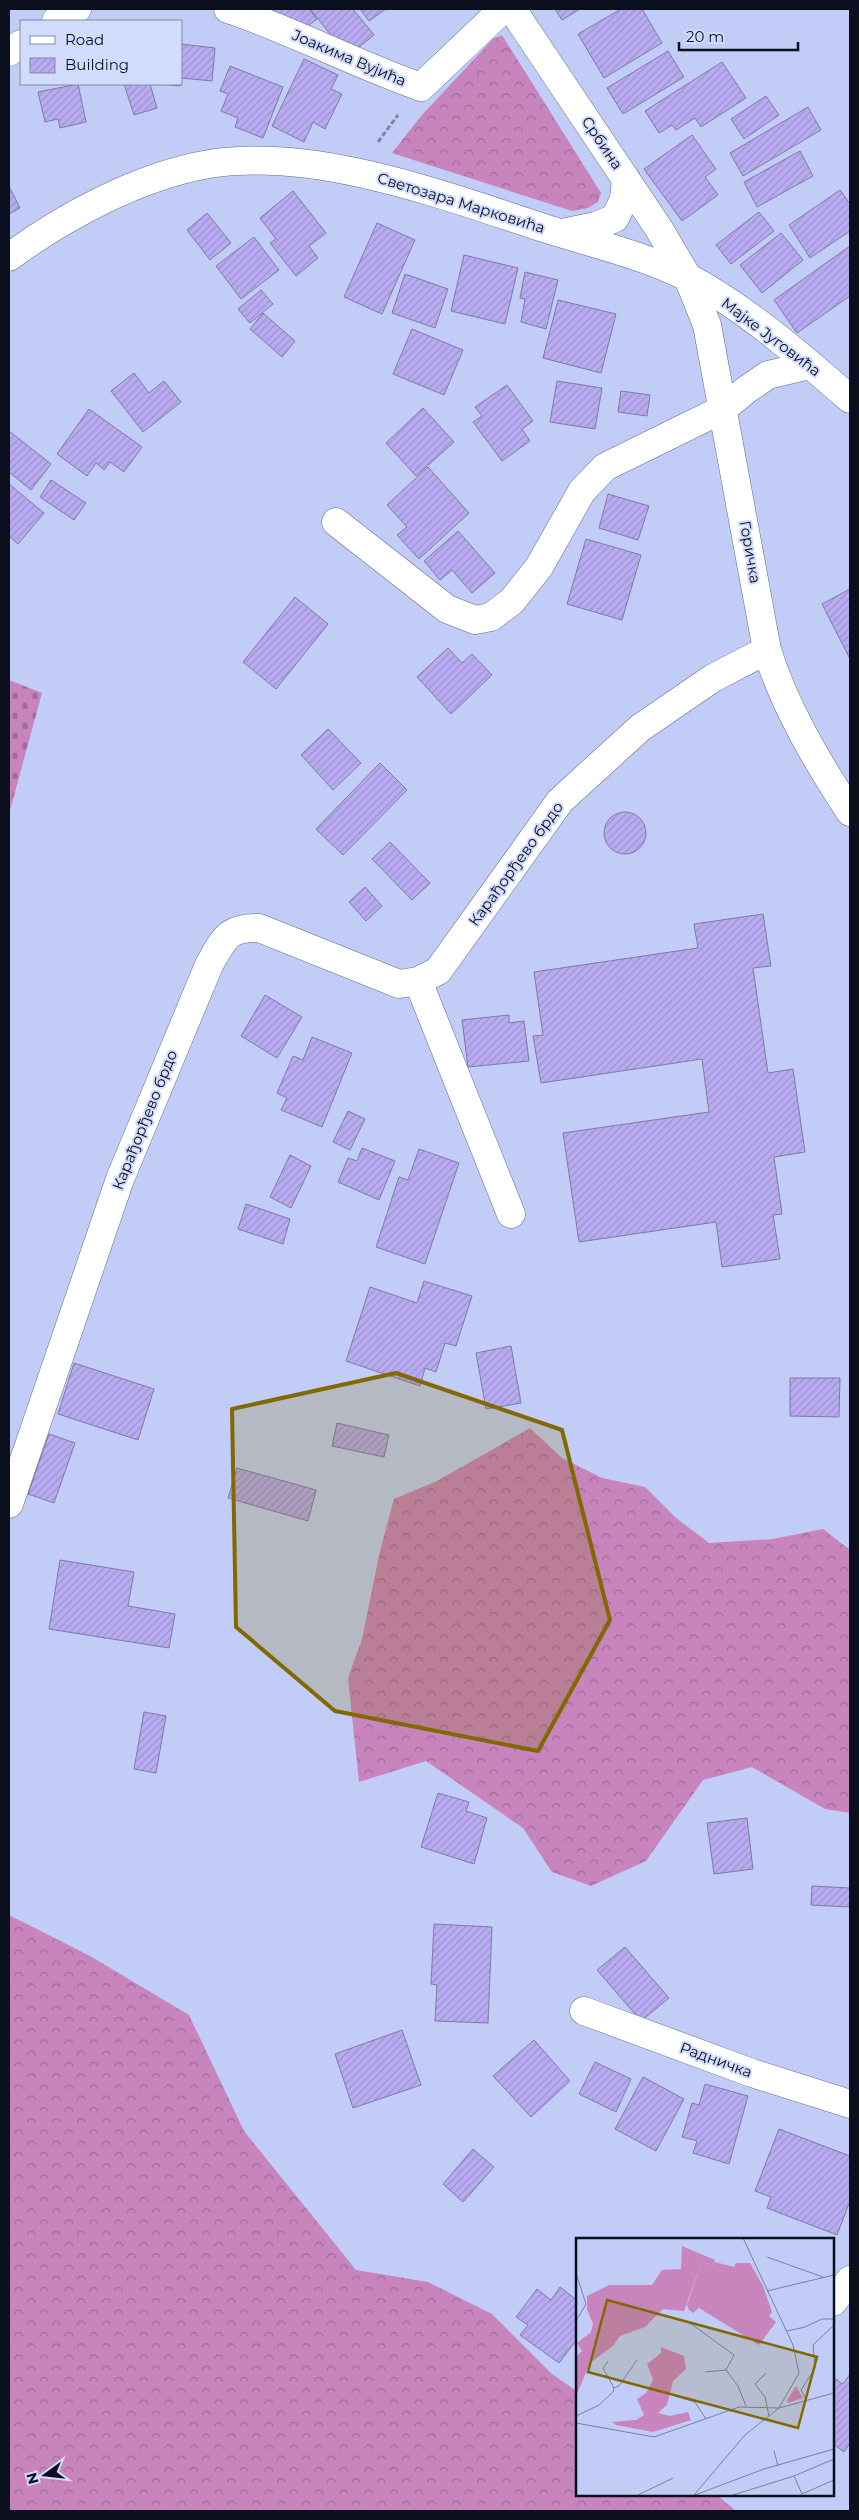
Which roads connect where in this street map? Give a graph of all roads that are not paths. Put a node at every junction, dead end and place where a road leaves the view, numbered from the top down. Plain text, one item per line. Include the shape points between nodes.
1 (77, 9) edge
2 (228, 9) edge
3 (503, 9) edge
4 (512, 9) edge
5 (58, 20) edge
6 (20, 45) edge
7 (9, 52) edge
8 (626, 179) junction
9 (560, 233) junction
10 (9, 257) edge
11 (688, 278) junction
12 (810, 365) junction
13 (850, 399) edge
14 (724, 409) junction
15 (336, 522) dead end
16 (767, 650) junction
17 (850, 812) edge
18 (418, 981) junction
19 (511, 1214) dead end
20 (9, 1504) edge
21 (584, 2011) dead end
22 (850, 2104) edge
23 (850, 2280) edge
24 (834, 2301) edge

1 - 5 street
2 - 3 street, Јоакима Вујића via 267,22 376,71 421,87
4 - 8 street, Србина
6 - 7 street
8 - 9 street via 624,199 615,218 596,226
8 - 11 street, Србина
9 - 10 street, Светозара Марковића via 415,186 358,173 285,162 238,161 207,165 152,180 47,229
9 - 11 street, Светозара Марковића via 649,260
11 - 12 street, Мајке Југовића via 739,311
11 - 14 street, Горичка via 707,325
12 - 13 street, Мајке Југовића
12 - 14 street via 768,375
14 - 15 street via 605,468 582,491 540,567 512,601 491,617 476,620 446,609
14 - 16 street, Горичка
16 - 17 street, Горичка via 778,684 800,730
16 - 18 street, Карађорђево брдо via 713,678 640,728 560,801 438,971
18 - 19 street
18 - 20 street, Карађорђево брдо via 399,984 259,928 242,927 227,935 209,964 120,1179
21 - 22 street, Радничка via 752,2073
23 - 24 street

